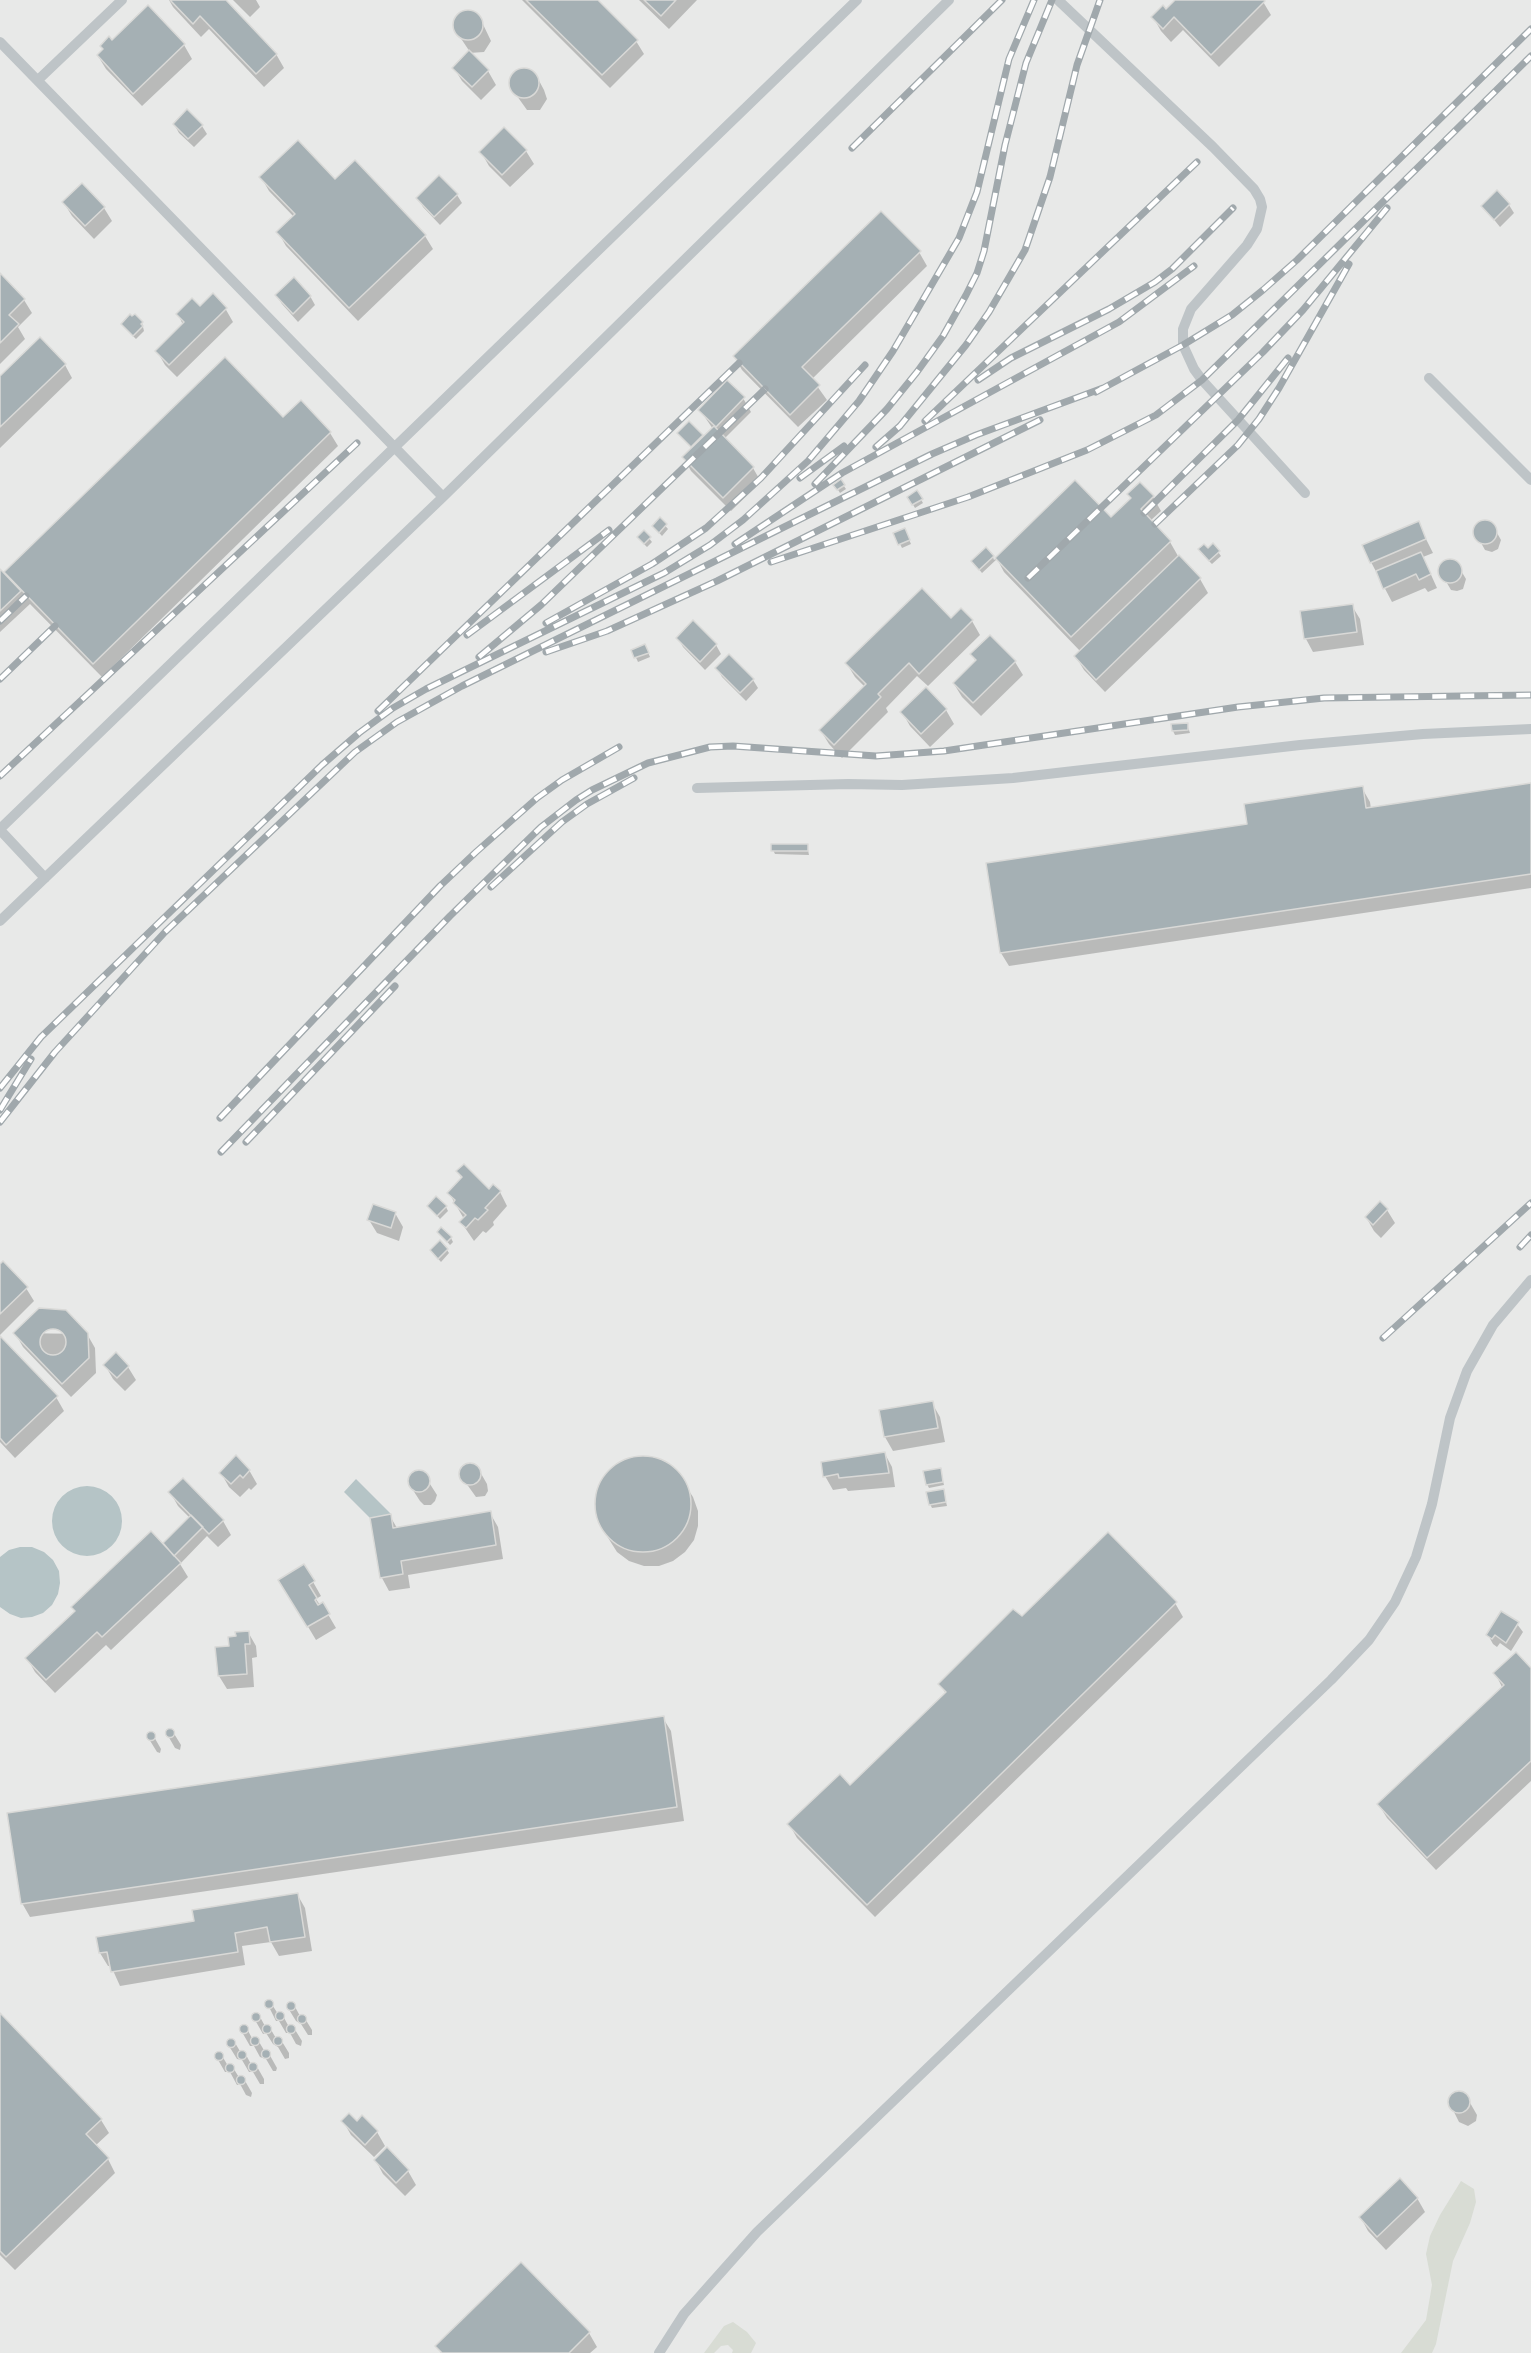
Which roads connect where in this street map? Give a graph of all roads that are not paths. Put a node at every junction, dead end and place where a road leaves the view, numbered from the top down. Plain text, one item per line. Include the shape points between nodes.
1 (122, 0) edge
2 (856, 0) edge
3 (949, 0) edge
4 (1058, 0) edge
5 (0, 42) edge
6 (38, 80) junction
7 (1429, 378) dead end
8 (396, 448) junction
9 (1531, 480) edge
10 (1305, 493) dead end
11 (443, 497) junction
12 (1531, 729) edge
13 (697, 788) dead end
14 (0, 829) edge
15 (45, 878) junction
16 (0, 921) edge
17 (1531, 1280) edge
18 (659, 2353) edge

1 - 6 lane
2 - 8 lane
3 - 11 lane
4 - 10 lane via 1213,147 1260,199 1257,229 1191,309 1183,329 1183,345 1202,380
5 - 6 lane
6 - 8 lane
7 - 9 lane
8 - 11 lane
8 - 14 lane
11 - 15 lane
12 - 13 lane via 1300,745 1013,778 902,785
14 - 15 lane
15 - 16 lane
17 - 18 lane via 1493,1325 1467,1371 1450,1418 1416,1557 1395,1602 1369,1640 757,2232 684,2314

